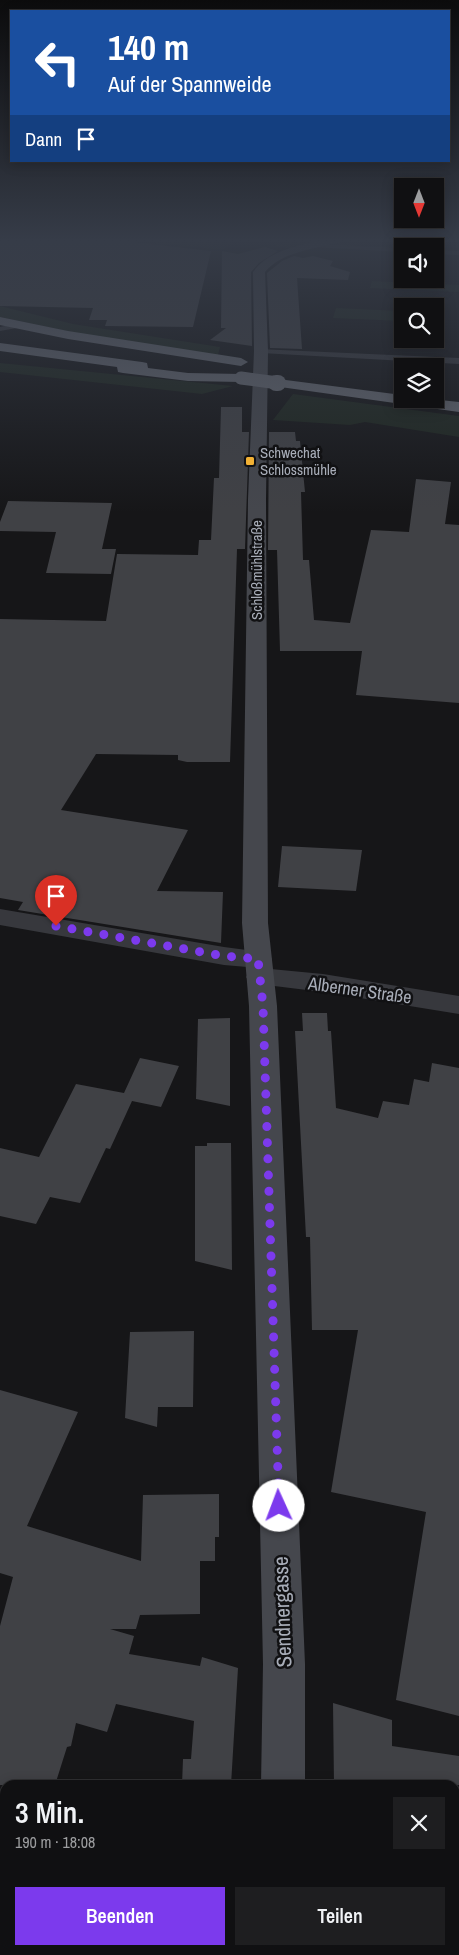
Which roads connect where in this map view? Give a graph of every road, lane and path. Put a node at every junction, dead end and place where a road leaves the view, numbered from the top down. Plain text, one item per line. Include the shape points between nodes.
1 (45, 330) edge
2 (260, 330) edge
3 (0, 337) edge
4 (0, 347) edge
5 (261, 351) junction
6 (0, 355) edge
7 (459, 361) edge
8 (241, 369) junction
9 (315, 373) dead end
10 (277, 374) junction
11 (338, 380) junction
12 (394, 387) edge
13 (444, 394) edge
14 (459, 396) edge
15 (459, 407) edge
16 (0, 917) edge
17 (259, 968) junction
18 (459, 1004) edge
19 (283, 1780) edge

1 - 8 highway
2 - 5 street, Schloßmühlstraße
3 - 8 highway
4 - 8 highway
5 - 7 lane
5 - 17 street, Schloßmühlstraße via 255,769 255,923
6 - 8 highway via 188,377
8 - 10 highway, bridge
9 - 11 highway
10 - 11 highway
10 - 15 highway
11 - 12 highway
13 - 14 highway
16 - 17 street, Alberner Straße via 224,956
17 - 18 street, Alberner Straße via 323,983
17 - 19 street, Sendnergasse via 263,1006 284,1664

